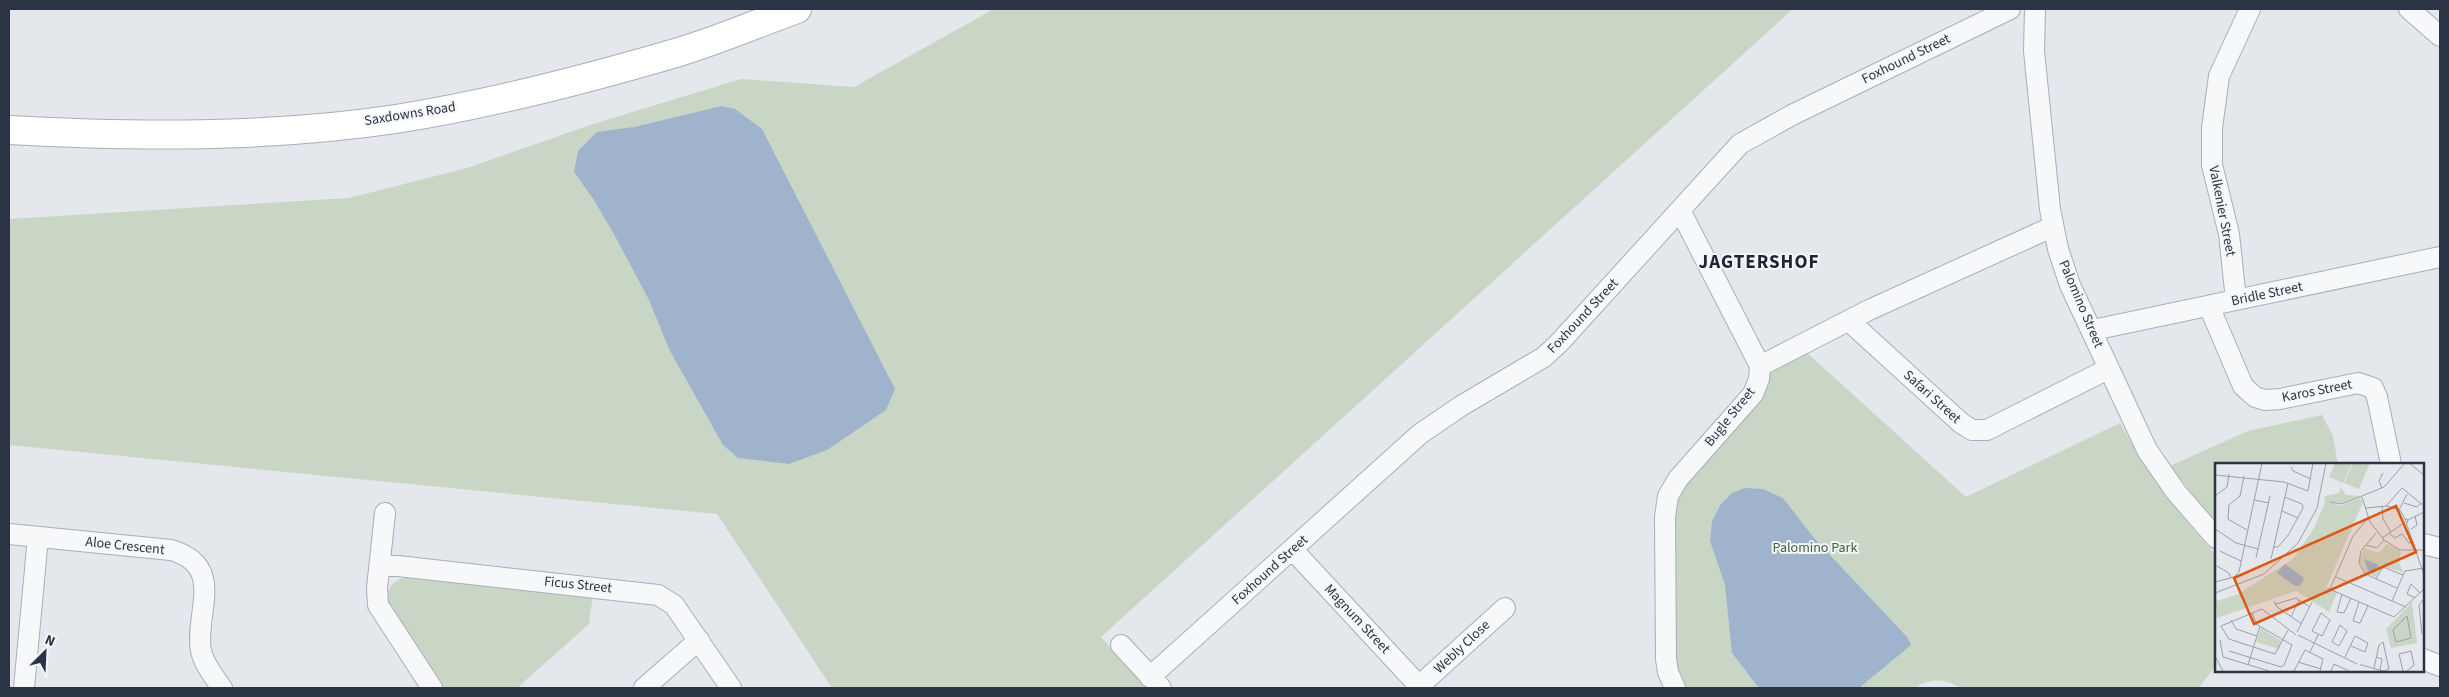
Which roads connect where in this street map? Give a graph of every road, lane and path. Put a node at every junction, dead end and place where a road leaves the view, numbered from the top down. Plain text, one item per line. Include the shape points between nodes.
1 (797, 9) edge
2 (2010, 9) edge
3 (2035, 9) edge
4 (2250, 9) edge
5 (2409, 9) edge
6 (2440, 36) edge
7 (9, 130) edge
8 (1680, 210) junction
9 (2052, 227) junction
10 (2440, 257) edge
11 (2236, 300) junction
12 (2209, 306) junction
13 (1849, 321) junction
14 (2093, 330) junction
15 (1760, 366) junction
16 (2108, 368) junction
17 (2391, 463) edge
18 (385, 513) dead end
19 (9, 534) edge
20 (38, 537) junction
21 (2215, 537) edge
22 (2424, 544) edge
23 (2440, 548) edge
24 (1292, 549) junction
25 (380, 564) junction
26 (1504, 608) dead end
27 (699, 640) junction
28 (1121, 645) dead end
29 (2424, 659) edge
30 (2440, 666) edge
31 (1156, 683) edge
32 (1420, 687) edge
33 (24, 688) edge
34 (222, 688) edge
35 (432, 688) edge
36 (644, 688) edge
37 (731, 688) edge
38 (1675, 688) edge

1 - 7 street, Saxdowns Road via 681,51 520,95 396,119 240,134
2 - 8 street, Foxhound Street via 1747,140 1728,155
3 - 9 street, Palomino Street via 2034,51
4 - 11 street, Valkenier Street via 2219,76 2212,128 2212,164 2228,234
5 - 6 street
8 - 15 street
8 - 24 street, Foxhound Street via 1544,357 1420,434
9 - 13 street
9 - 14 street, Palomino Street via 2070,285
10 - 11 street, Bridle Street
11 - 12 street, Bridle Street
12 - 14 street, Bridle Street
12 - 17 street, Karos Street via 2243,386 2255,397 2280,400 2358,383 2373,388 2378,397
13 - 15 street
13 - 16 street, Safari Street via 1961,423 1978,431 1987,430
14 - 16 street, Palomino Street
15 - 38 street, Bugle Street via 1753,394 1678,478 1668,496 1665,517 1666,659
16 - 21 street, Palomino Street via 2147,450 2176,492
18 - 25 street
19 - 20 street, Aloe Crescent
20 - 33 street
20 - 34 street, Aloe Crescent via 171,550 189,558 202,574 205,588 201,648 208,667
22 - 23 street
24 - 31 street, Foxhound Street
24 - 32 street, Magnum Street
25 - 27 street, Ficus Street via 650,593 674,605
25 - 35 street via 378,605
26 - 32 street, Webly Close
27 - 36 street
27 - 37 street, Ficus Street
28 - 31 street
29 - 30 street

